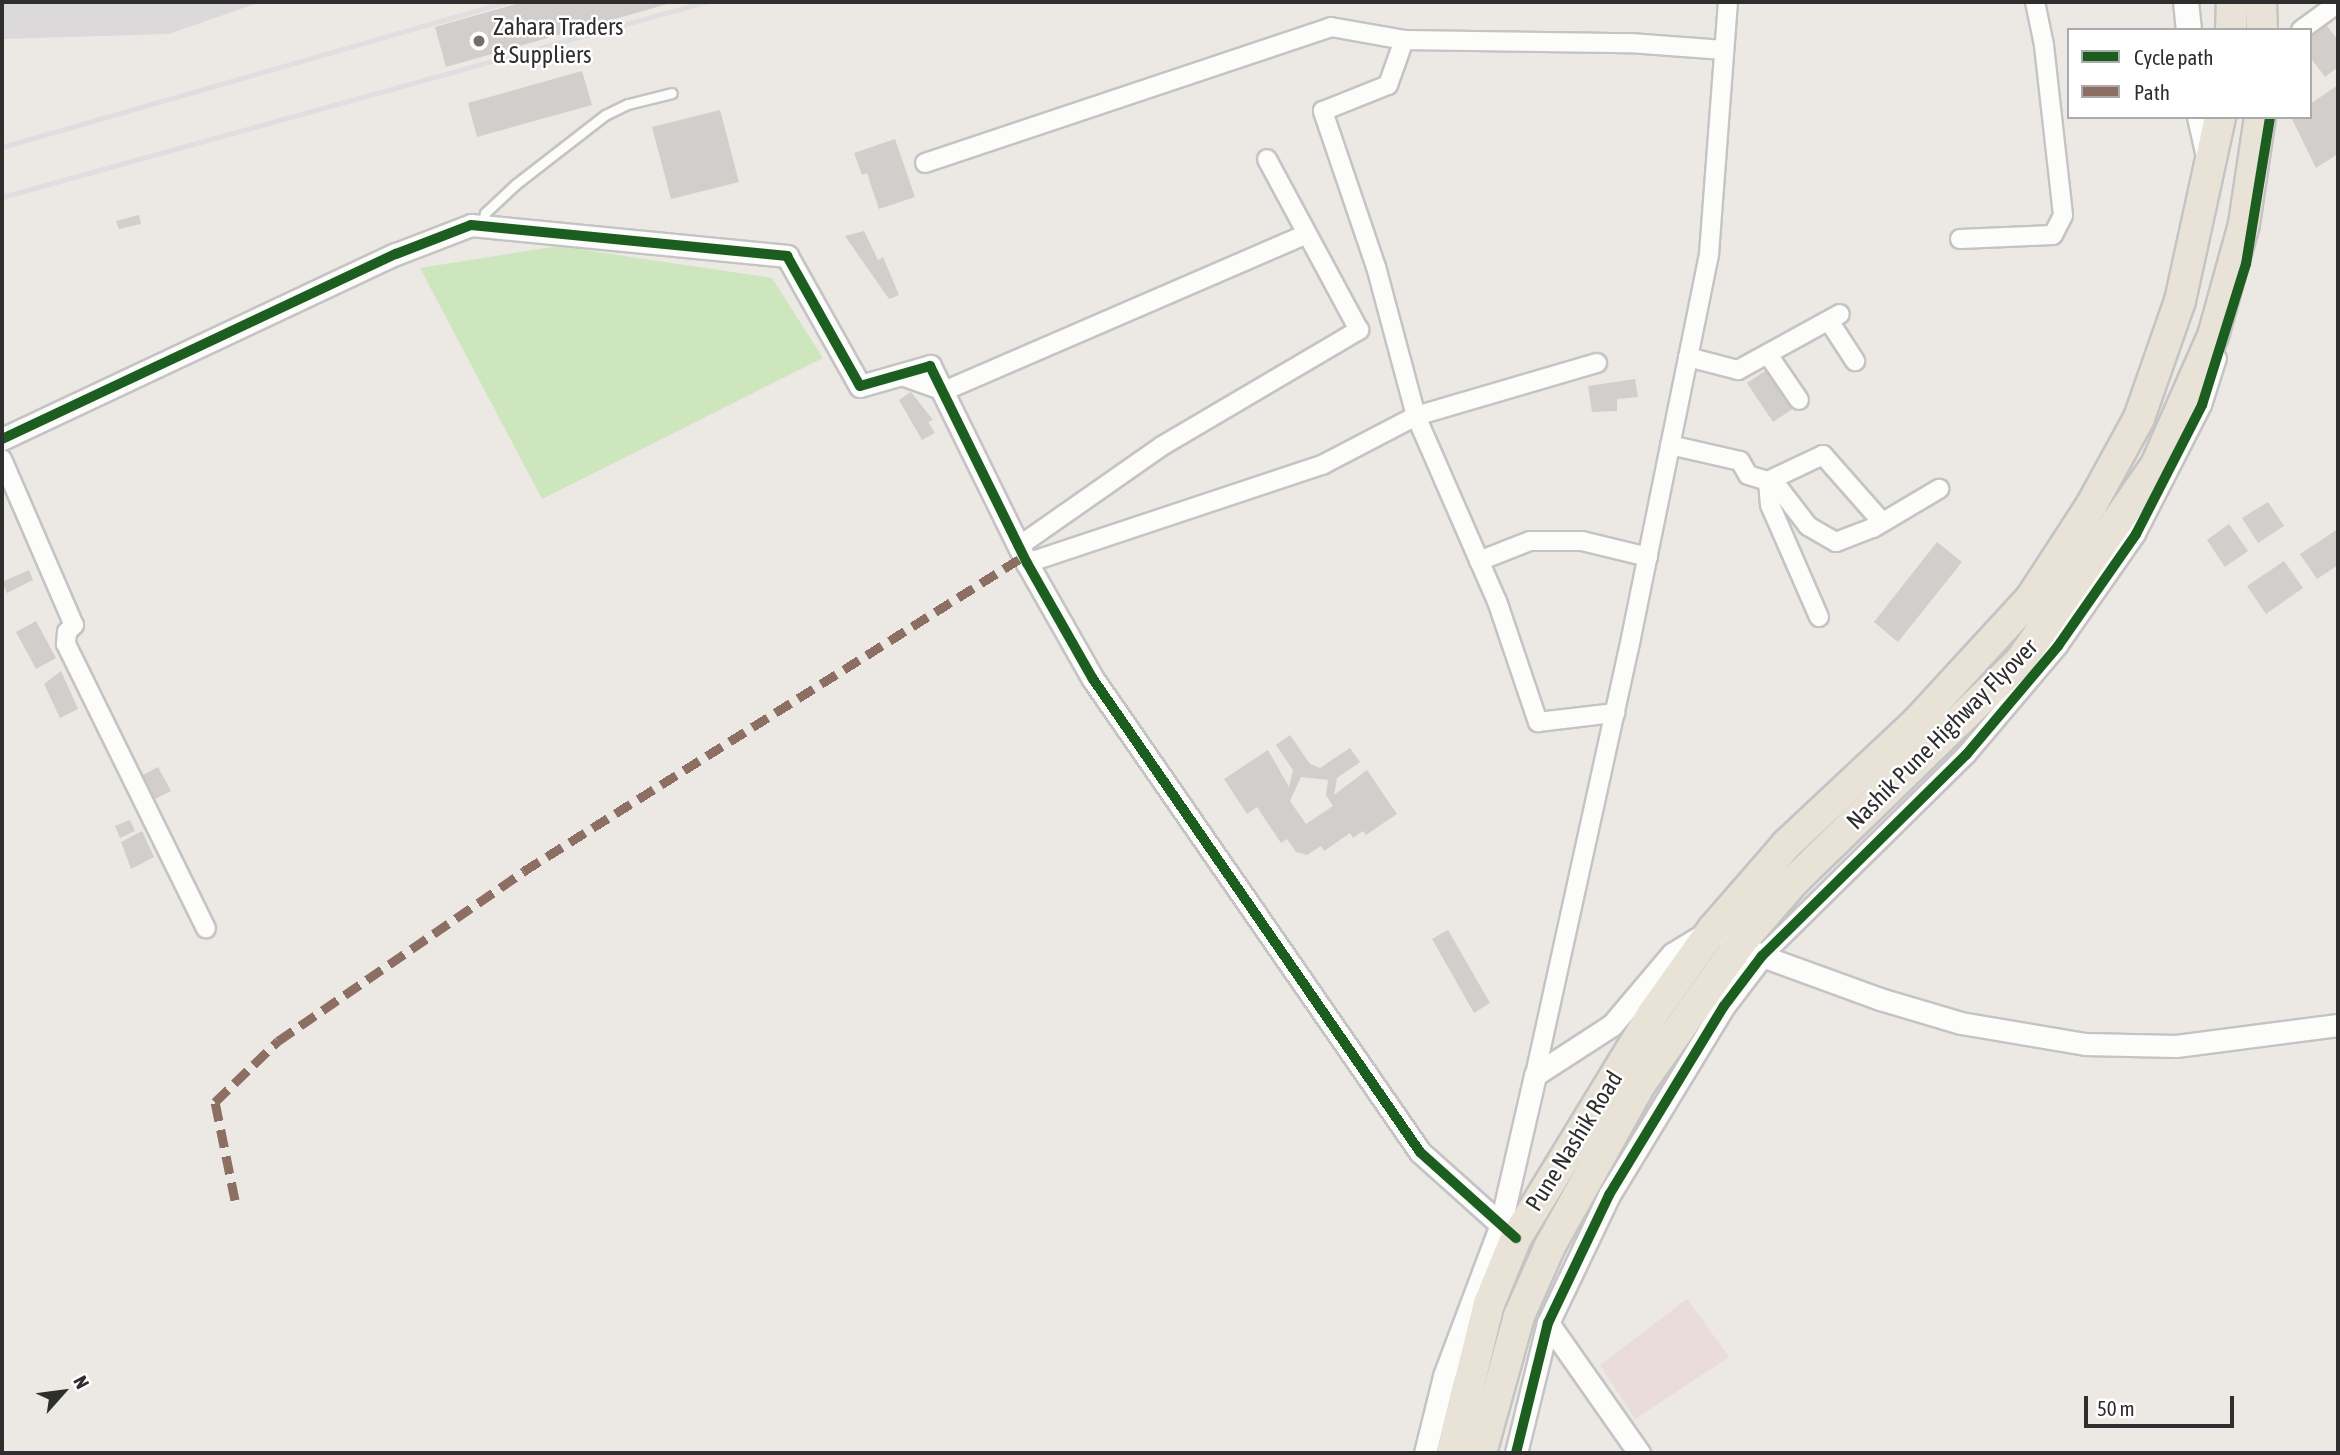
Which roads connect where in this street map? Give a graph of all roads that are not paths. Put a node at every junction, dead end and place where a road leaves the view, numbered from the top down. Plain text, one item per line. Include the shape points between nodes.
1 (1728, 2) edge
2 (2035, 2) edge
3 (2186, 2) edge
4 (2232, 2) edge
5 (2261, 2) edge
6 (2275, 2) edge
7 (2338, 3) edge
8 (2189, 28) edge
9 (2231, 28) edge
10 (2262, 28) edge
11 (2277, 28) edge
12 (2304, 28) edge
13 (1404, 40) junction
14 (1724, 50) junction
15 (672, 93) dead end
16 (2200, 119) edge
17 (2220, 119) edge
18 (2260, 119) edge
19 (2270, 119) edge
20 (1267, 159) dead end
21 (2210, 162) junction
22 (925, 163) dead end
23 (482, 226) junction
24 (1307, 234) junction
25 (1960, 239) dead end
26 (1769, 356) junction
27 (1688, 357) junction
28 (1855, 361) dead end
29 (1597, 363) dead end
30 (942, 390) junction
31 (1800, 400) dead end
32 (1416, 416) junction
33 (2, 439) edge
34 (1670, 445) junction
35 (2, 459) edge
36 (1768, 481) junction
37 (1938, 489) dead end
38 (1882, 522) junction
39 (1023, 555) junction
40 (1648, 556) junction
41 (1479, 561) junction
42 (1819, 617) dead end
43 (1615, 713) junction
44 (206, 928) dead end
45 (1713, 929) junction
46 (1751, 949) junction
47 (2338, 1025) edge
48 (1535, 1075) junction
49 (1508, 1232) junction
50 (1548, 1323) junction
51 (1425, 1453) edge
52 (1452, 1453) edge
53 (1481, 1453) edge
54 (1516, 1453) edge
55 (1639, 1453) edge

1 - 14 street
2 - 25 street via 2063,215 2053,236
3 - 8 main road
4 - 9 highway
5 - 10 highway
6 - 11 street
7 - 12 street
13 - 14 street via 1630,43
13 - 22 street via 1331,27
13 - 32 street via 1388,85 1324,111 1376,267
14 - 27 street via 1709,254
15 - 23 lane via 605,115 516,184 485,213
16 - 21 main road
17 - 21 highway, Nashik Pune Highway Flyover
18 - 46 highway, Nashik Pune Highway Flyover via 2244,224 2213,336 2155,466 2021,660 1795,880
19 - 46 street via 2246,264 2202,405 2136,534 2058,646 1966,755
20 - 24 street
21 - 45 highway, Nashik Pune Highway Flyover via 2180,301 2139,418 2092,504 2031,598 1916,723 1787,844
23 - 30 street via 787,256 860,386 930,366
23 - 33 street via 471,225 396,254
24 - 30 street
24 - 39 street via 1359,330 1162,446
26 - 27 street via 1738,370
26 - 28 street via 1834,318
26 - 31 street
27 - 34 street
29 - 32 street
30 - 39 street
32 - 39 street via 1322,465
32 - 41 street
34 - 36 street via 1732,458 1748,475
34 - 40 street
35 - 44 street via 74,625 67,632 66,644
36 - 38 street via 1808,526 1831,540 1843,542
36 - 38 street via 1823,455
36 - 42 street via 1770,505
37 - 38 street
39 - 49 street via 1093,679 1420,1152
40 - 41 street via 1582,541 1530,541
40 - 43 street
41 - 43 street via 1538,722
43 - 48 street
45 - 46 street
45 - 48 street via 1672,954 1612,1025
45 - 49 highway, Pune Nashik Road
46 - 47 street via 1961,1023 2084,1044 2176,1046
46 - 50 street via 1724,1006 1609,1195
46 - 53 highway, Pune Nashik Road via 1641,1083 1550,1246 1519,1316
48 - 49 street
49 - 51 street via 1444,1376
49 - 52 highway, Pune Nashik Road
50 - 54 street
50 - 55 street

